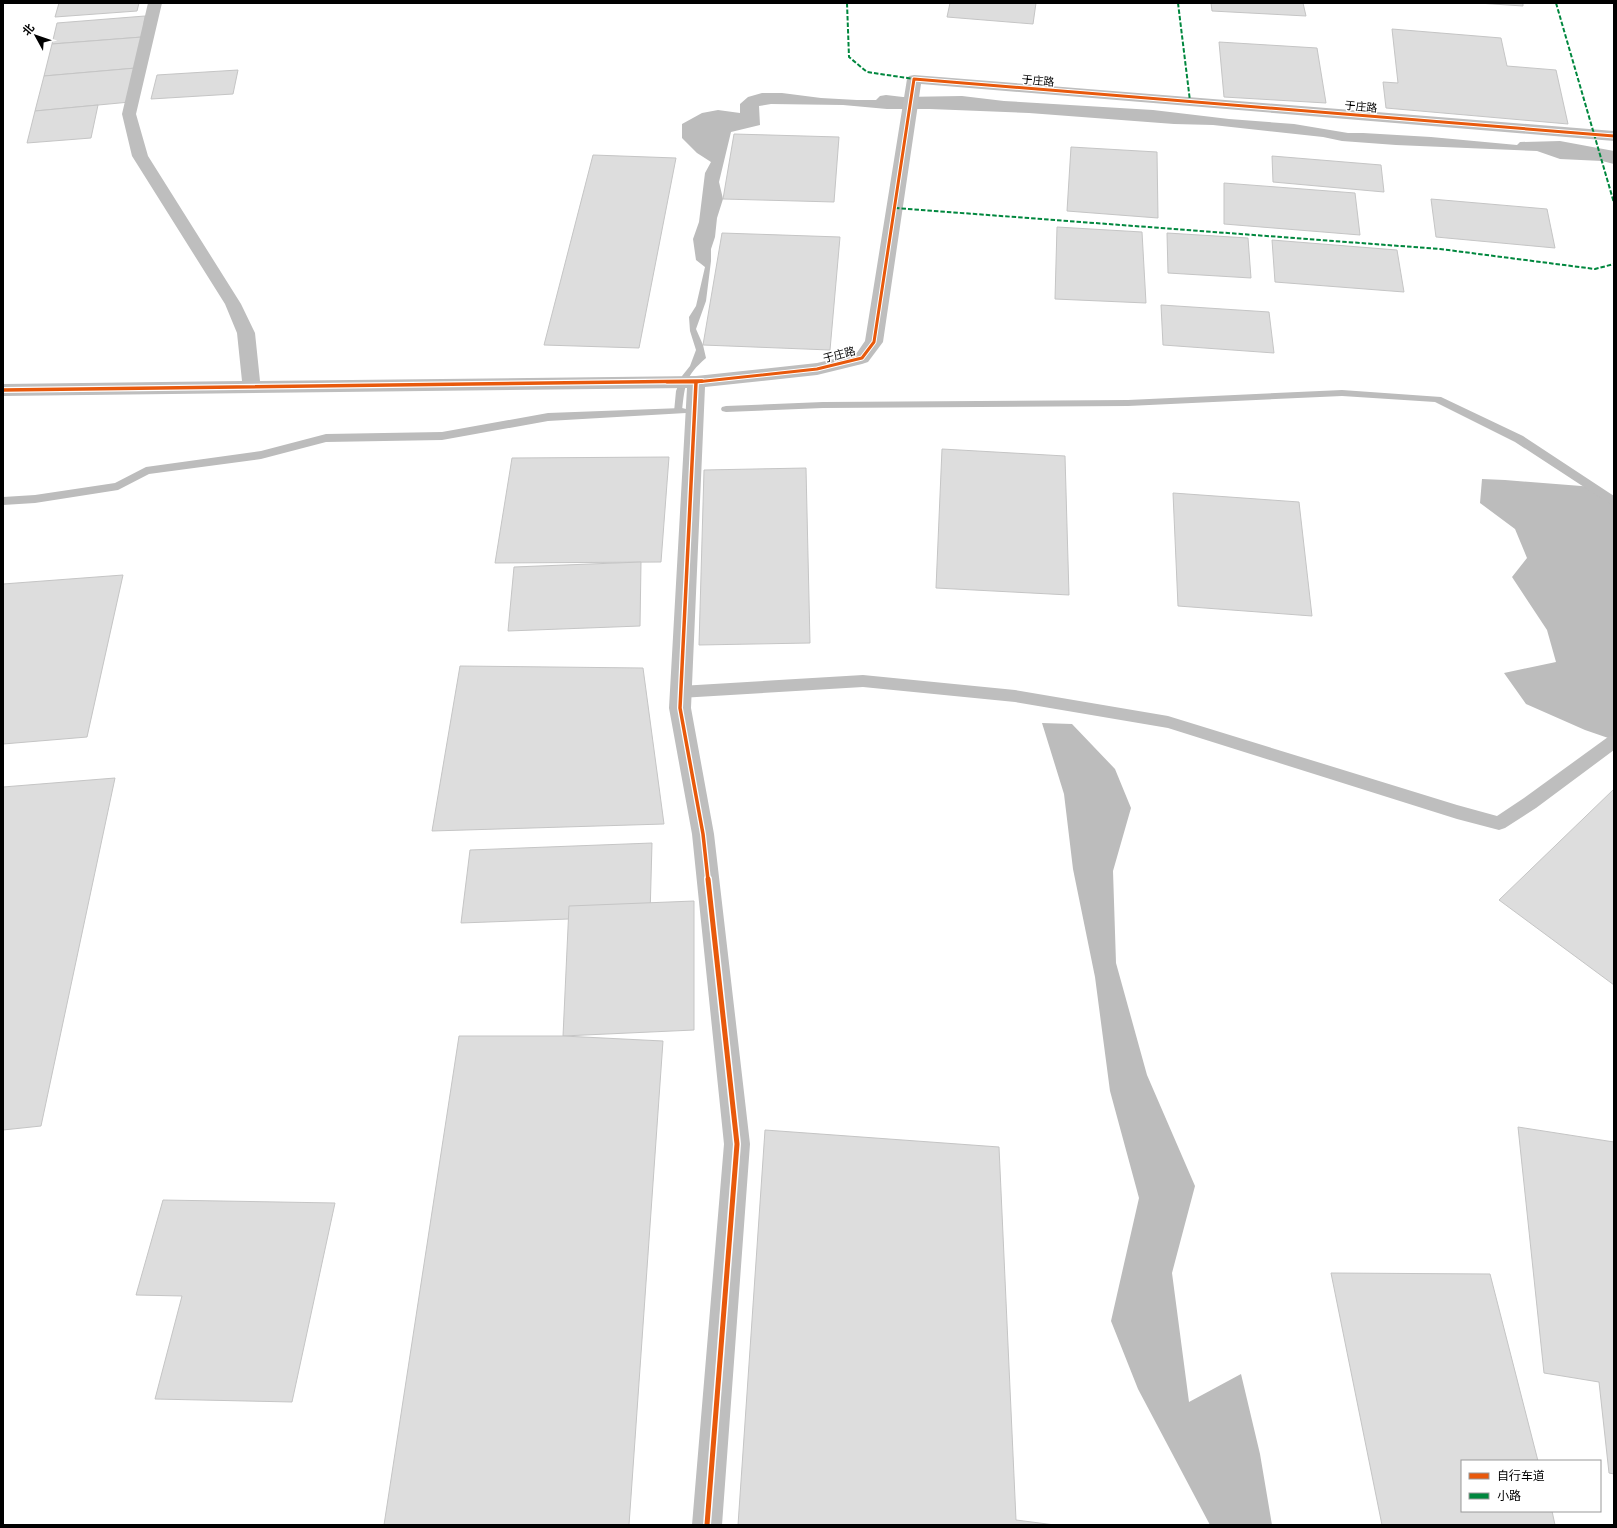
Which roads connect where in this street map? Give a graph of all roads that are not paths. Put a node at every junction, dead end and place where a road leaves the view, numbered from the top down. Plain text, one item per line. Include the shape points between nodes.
1 (155, 3) edge
2 (1614, 136) edge
3 (696, 382) junction
4 (252, 387) junction
5 (3, 390) edge
6 (680, 692) junction
7 (1614, 741) edge
8 (707, 1525) edge

1 - 4 street via 129,114 140,156 233,304 246,333
2 - 3 street, 于庄路 via 914,78 874,342 862,358 817,369
3 - 4 street
3 - 6 street
4 - 5 street
6 - 7 lane via 863,681 1023,698 1168,722 1499,823
6 - 8 street via 680,708 703,834 737,1144

